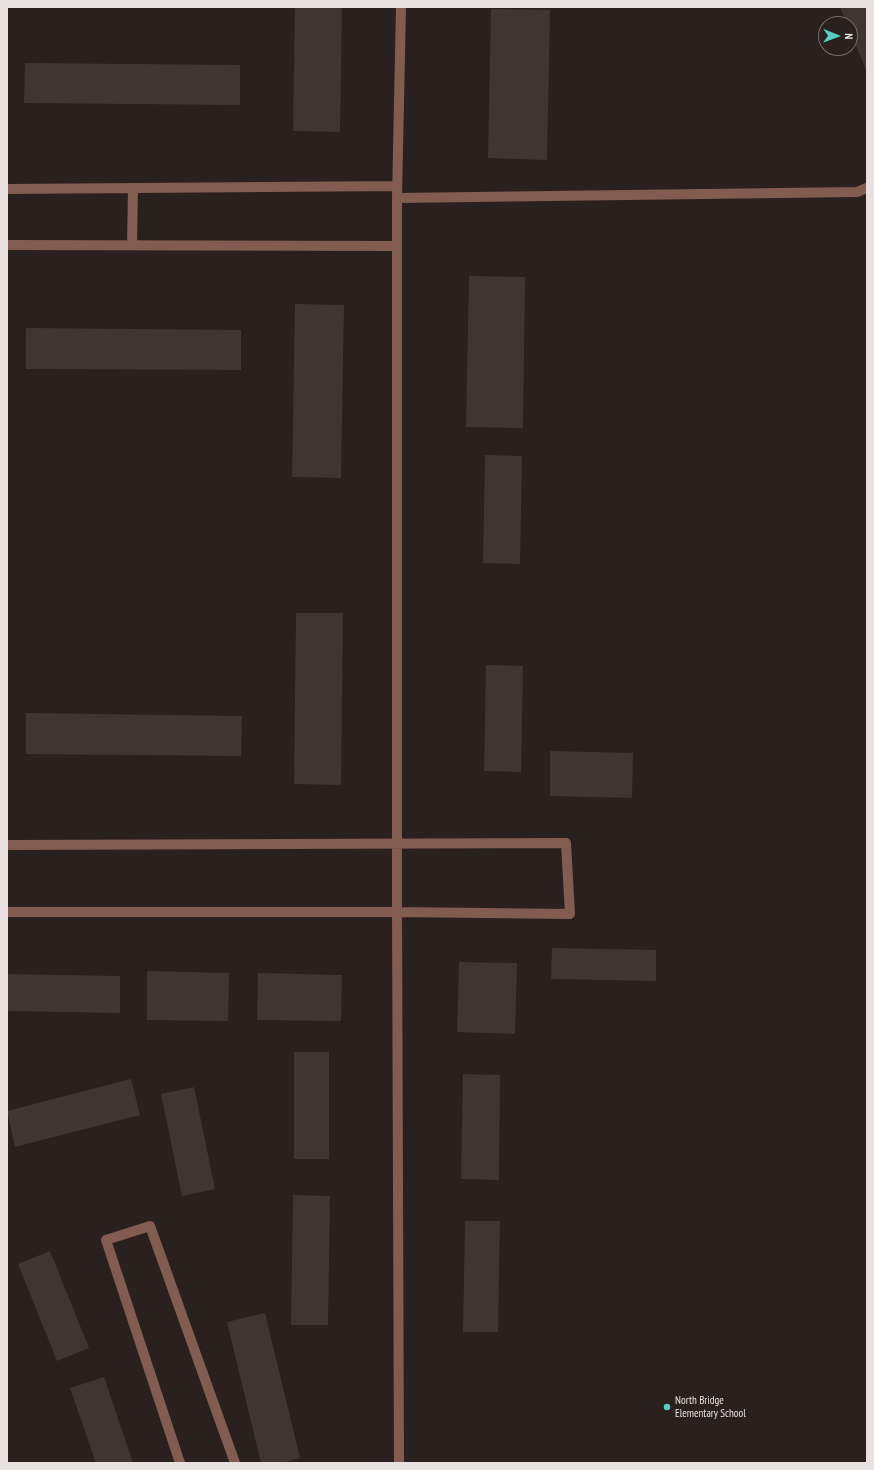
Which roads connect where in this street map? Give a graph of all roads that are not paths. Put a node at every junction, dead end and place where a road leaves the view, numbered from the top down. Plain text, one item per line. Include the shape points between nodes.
1 (401, 7) edge
2 (397, 186) junction
3 (133, 188) junction
4 (867, 188) edge
5 (7, 189) edge
6 (397, 198) junction
7 (7, 245) edge
8 (132, 245) junction
9 (397, 246) junction
10 (397, 843) junction
11 (7, 845) edge
12 (7, 912) edge
13 (397, 912) junction
14 (180, 1463) edge
15 (235, 1463) edge
16 (399, 1463) edge

1 - 2 street
2 - 3 street
2 - 6 street
3 - 5 street
3 - 8 street
4 - 6 street via 856,192
6 - 9 street
7 - 8 street
8 - 9 street
9 - 10 street
10 - 11 street
10 - 13 street
10 - 13 street via 566,843 570,914
12 - 13 street
13 - 16 street
14 - 15 street via 106,1240 150,1226

